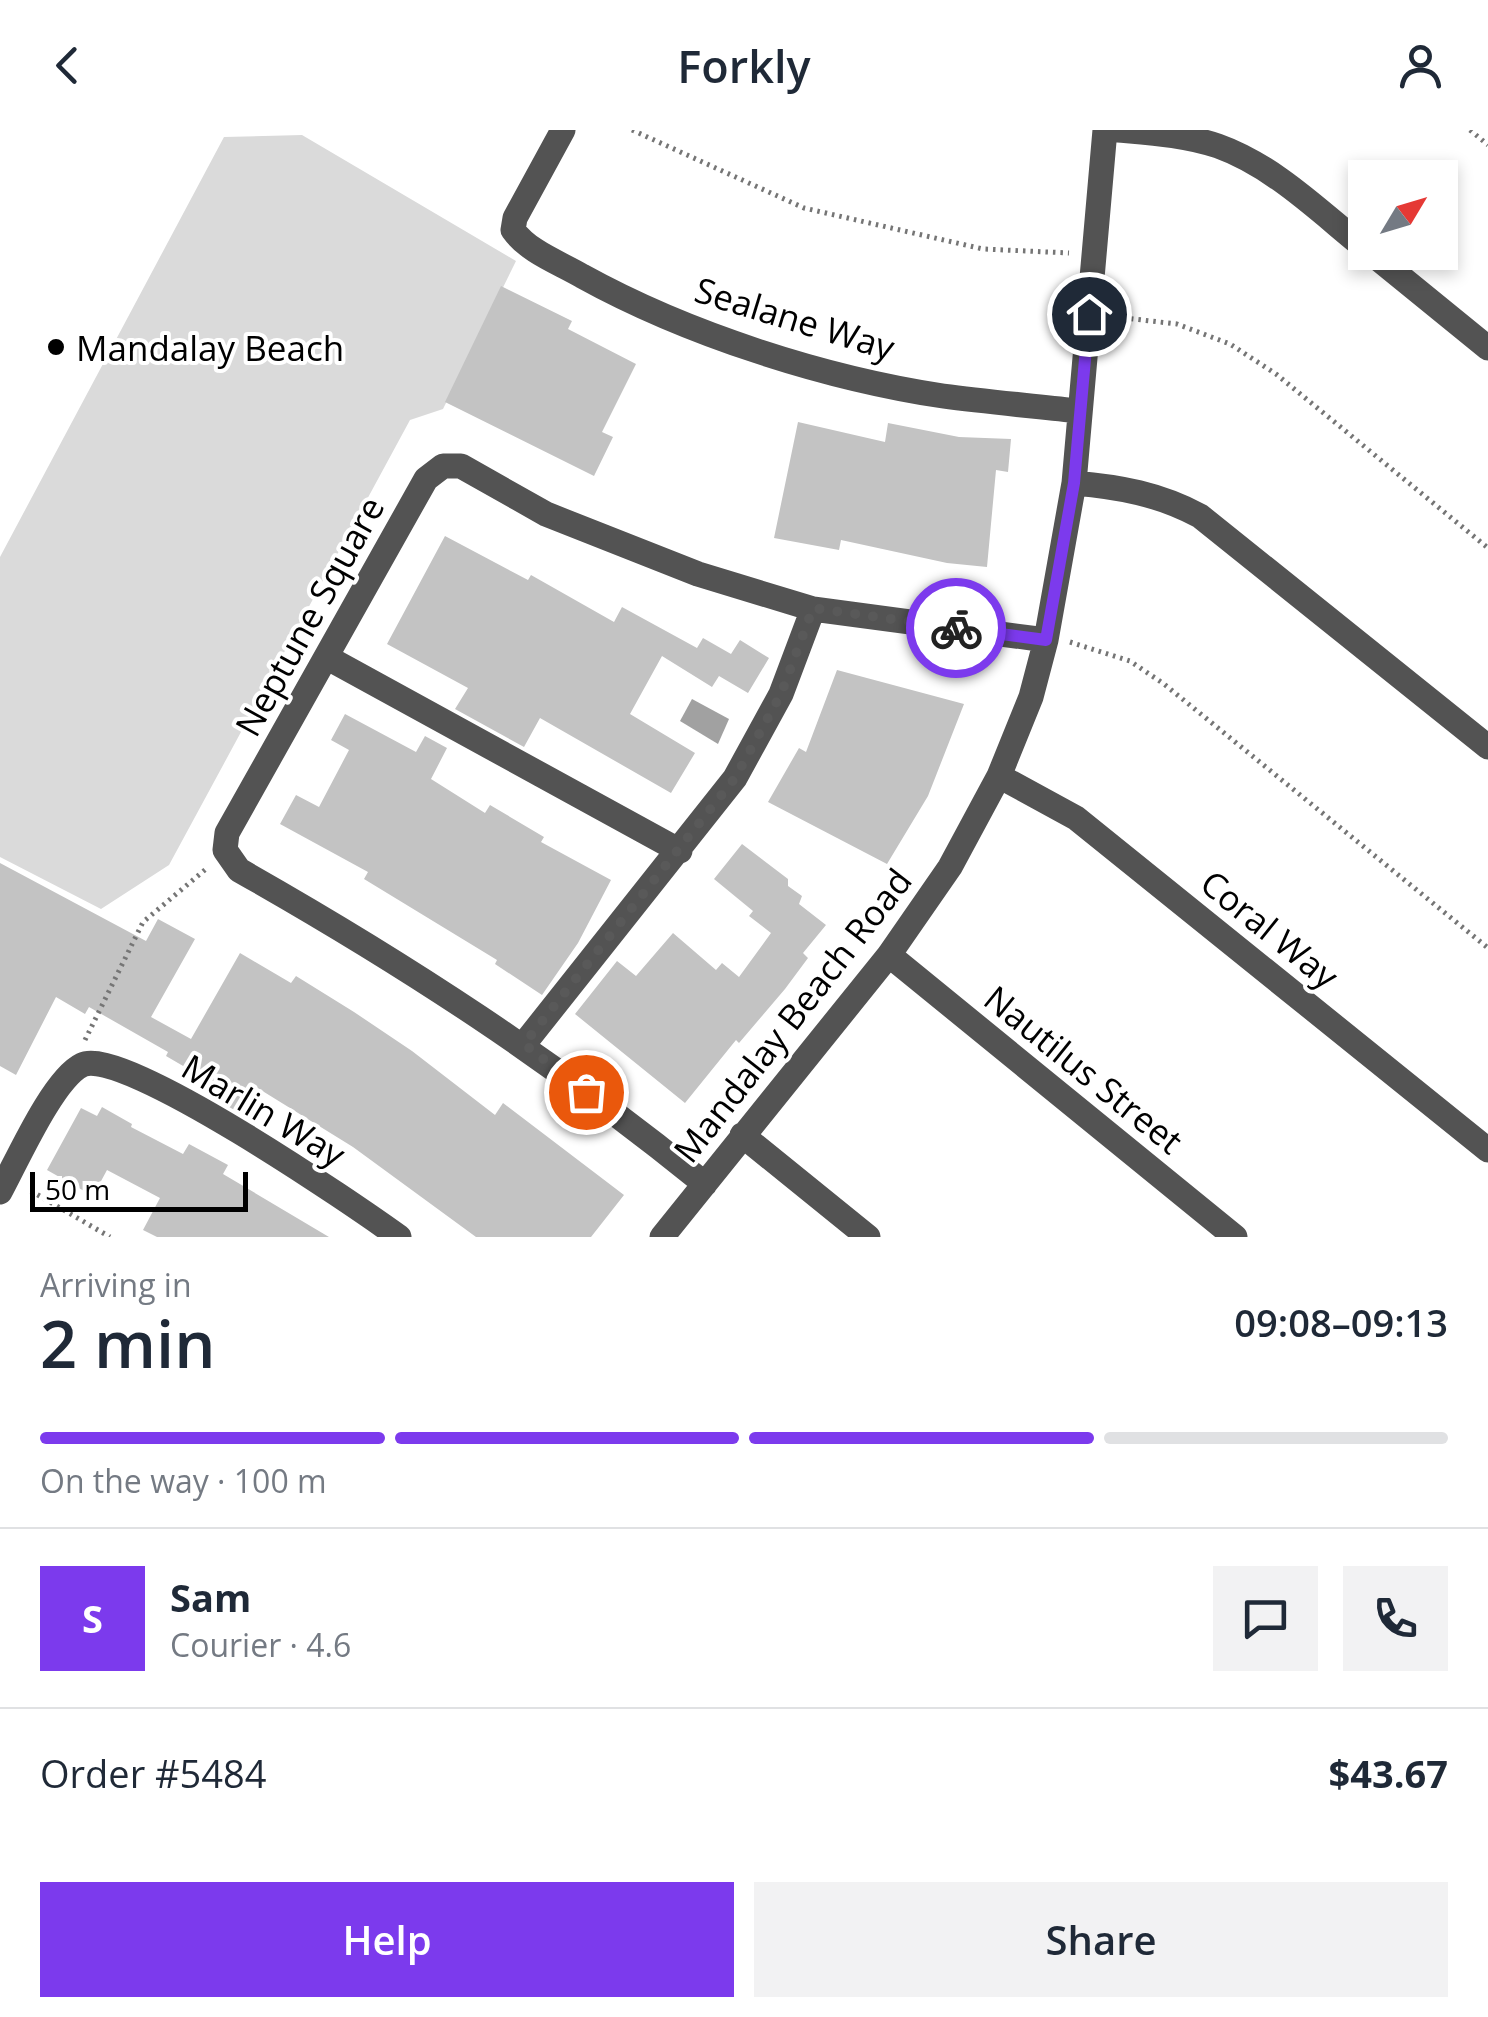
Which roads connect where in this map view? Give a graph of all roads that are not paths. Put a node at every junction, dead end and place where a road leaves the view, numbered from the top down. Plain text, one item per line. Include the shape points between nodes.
1 (562, 130) edge
2 (1104, 130) edge
3 (1118, 130) edge
4 (1348, 235) edge
5 (1392, 270) edge
6 (1488, 348) edge
7 (1079, 411) junction
8 (1074, 483) junction
9 (813, 608) junction
10 (1046, 640) junction
11 (328, 658) junction
12 (1488, 748) edge
13 (999, 776) junction
14 (680, 851) junction
15 (889, 956) junction
16 (524, 1044) junction
17 (742, 1136) junction
18 (1488, 1150) edge
19 (705, 1184) junction
20 (4, 1185) edge
21 (399, 1237) edge
22 (662, 1237) edge
23 (868, 1237) edge
24 (1235, 1237) edge

1 - 7 street, Sealane Way via 512,230 523,243 608,290 808,365 940,396
2 - 7 street, Mandalay Beach Road
3 - 4 street via 1219,146 1254,163
5 - 6 street
7 - 8 street, Mandalay Beach Road
8 - 10 street, Mandalay Beach Road
8 - 12 street via 1168,498 1200,516
9 - 10 street, Neptune Square
9 - 11 street, Neptune Square via 698,574 546,514 461,466 443,466 426,479
9 - 14 street via 781,694 735,778
10 - 13 street, Mandalay Beach Road
11 - 14 street
11 - 16 street, Neptune Square via 227,834 225,850 239,870 373,945
13 - 15 street, Mandalay Beach Road via 950,866
13 - 18 street, Coral Way via 1076,818
14 - 16 street
15 - 17 street, Mandalay Beach Road
15 - 24 street, Nautilus Street
16 - 19 street
17 - 19 street, Mandalay Beach Road
17 - 23 street
19 - 22 street, Mandalay Beach Road
20 - 21 street, Marlin Way via 62,1083 85,1063 113,1064

